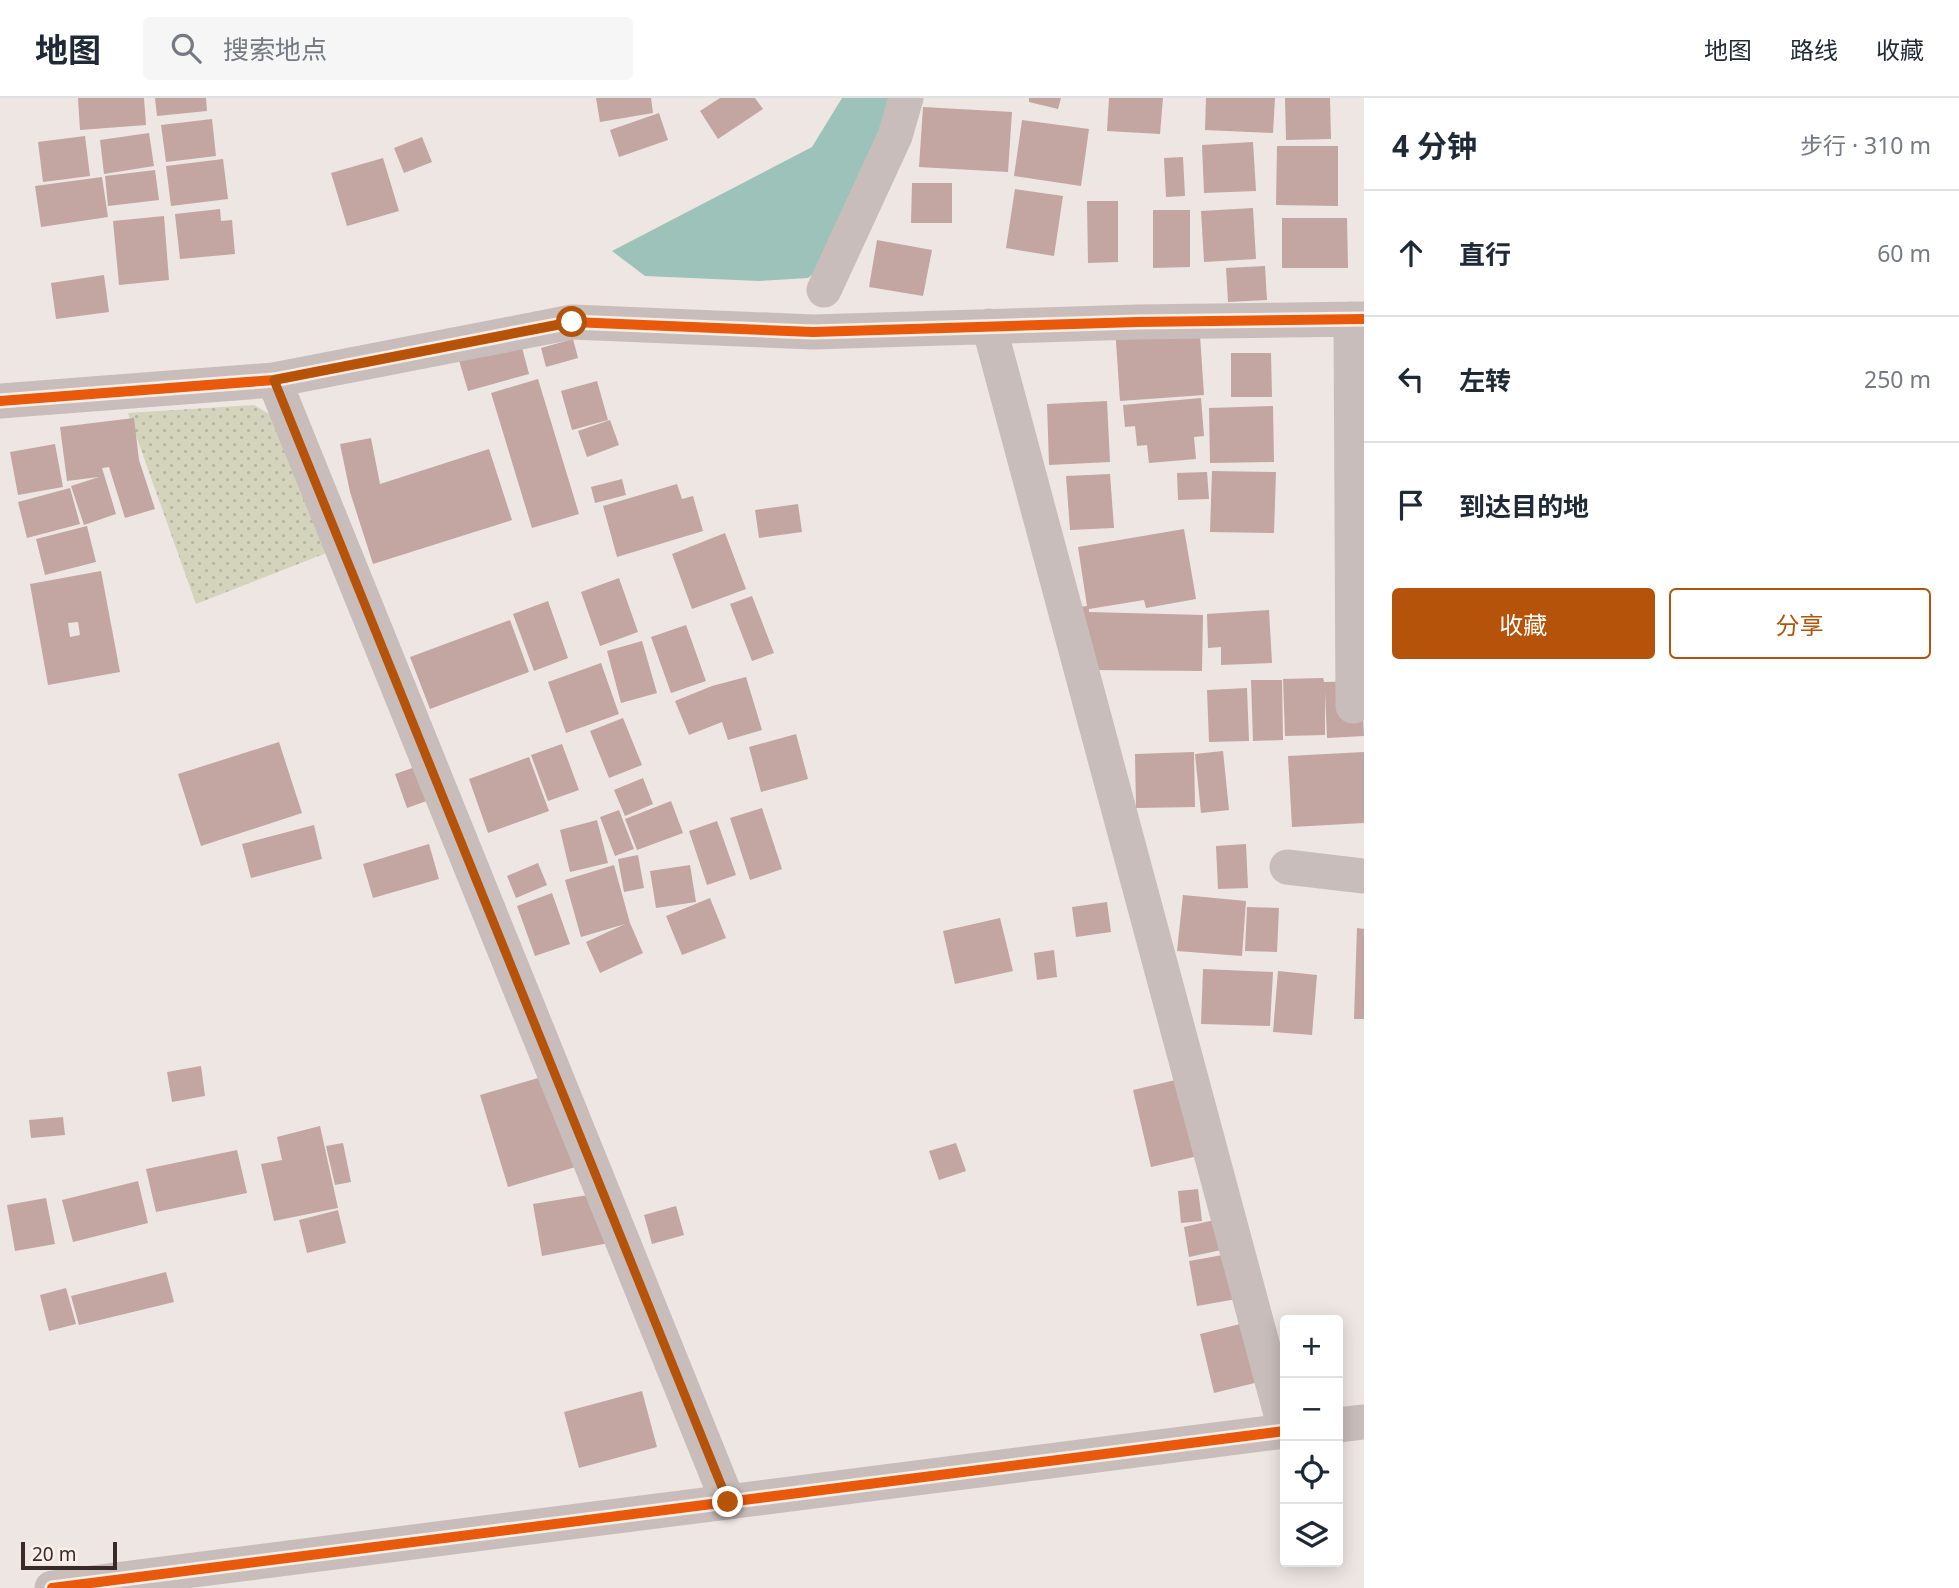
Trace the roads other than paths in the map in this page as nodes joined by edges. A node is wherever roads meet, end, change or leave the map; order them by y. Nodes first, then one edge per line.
1 (906, 98) edge
2 (824, 290) dead end
3 (1357, 319) edge
4 (989, 326) junction
5 (274, 380) junction
6 (0, 401) edge
7 (1353, 706) dead end
8 (1287, 867) dead end
9 (1364, 876) edge
10 (1280, 1411) edge
11 (1364, 1422) edge
12 (1343, 1424) edge
13 (1280, 1431) edge
14 (728, 1502) junction
15 (52, 1588) edge

1 - 2 street
3 - 4 street
3 - 7 street
4 - 5 street
4 - 10 street
5 - 6 street
5 - 14 street
8 - 9 street
11 - 12 street
13 - 14 street
14 - 15 street

